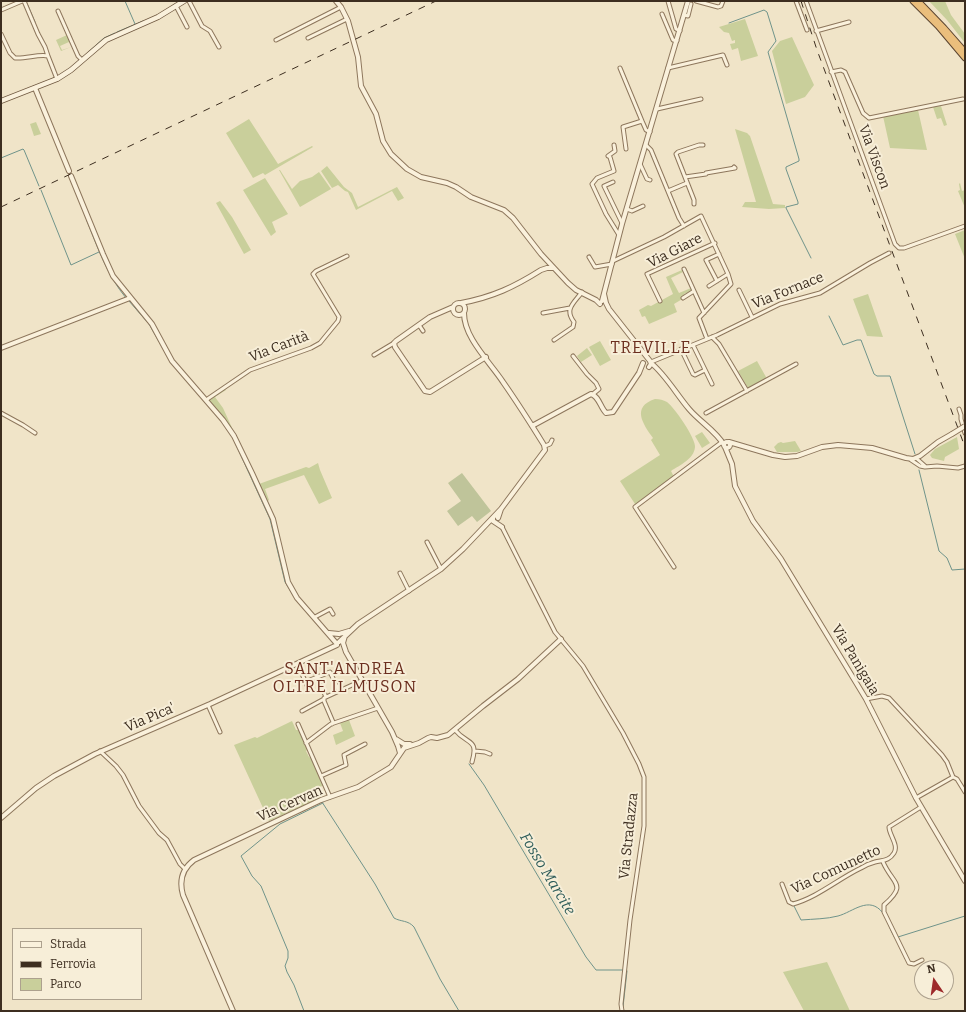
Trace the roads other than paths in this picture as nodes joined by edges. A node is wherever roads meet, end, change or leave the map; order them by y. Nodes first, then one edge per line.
1 (23, 1) edge
2 (184, 1) edge
3 (189, 1) edge
4 (336, 1) edge
5 (668, 1) edge
6 (696, 1) edge
7 (723, 1) edge
8 (796, 1) edge
9 (806, 1) edge
10 (913, 1) edge
11 (918, 1) edge
12 (690, 2) edge
13 (176, 6) junction
14 (341, 7) junction
15 (1, 10) edge
16 (58, 12) dead end
17 (662, 14) dead end
18 (347, 19) junction
19 (849, 22) dead end
20 (187, 27) dead end
21 (807, 30) dead end
22 (680, 31) junction
23 (816, 31) junction
24 (1, 34) edge
25 (308, 38) dead end
26 (276, 40) dead end
27 (677, 41) junction
28 (219, 47) dead end
29 (965, 52) edge
30 (48, 56) junction
31 (965, 58) edge
32 (82, 60) junction
33 (727, 65) dead end
34 (620, 68) dead end
35 (668, 68) junction
36 (831, 72) junction
37 (57, 79) junction
38 (35, 88) junction
39 (701, 99) dead end
40 (963, 99) dead end
41 (1, 101) edge
42 (657, 109) junction
43 (642, 121) junction
44 (650, 132) junction
45 (646, 144) junction
46 (614, 145) dead end
47 (703, 145) dead end
48 (626, 149) dead end
49 (644, 151) junction
50 (652, 153) junction
51 (640, 164) junction
52 (734, 167) dead end
53 (69, 171) dead end
54 (71, 176) dead end
55 (685, 177) junction
56 (650, 180) dead end
57 (613, 182) dead end
58 (687, 183) junction
59 (668, 191) junction
60 (694, 204) dead end
61 (643, 206) dead end
62 (627, 209) junction
63 (622, 224) junction
64 (684, 226) junction
65 (965, 226) edge
66 (619, 235) junction
67 (715, 243) junction
68 (889, 253) dead end
69 (719, 254) junction
70 (347, 256) dead end
71 (589, 257) dead end
72 (548, 263) junction
73 (612, 263) junction
74 (556, 269) junction
75 (684, 269) dead end
76 (728, 274) junction
77 (717, 281) junction
78 (709, 286) dead end
79 (739, 290) dead end
80 (694, 291) junction
81 (581, 292) junction
82 (130, 298) junction
83 (683, 298) dead end
84 (472, 301) junction
85 (660, 301) dead end
86 (602, 302) junction
87 (461, 303) junction
88 (453, 307) junction
89 (465, 308) junction
90 (570, 308) junction
91 (444, 312) junction
92 (704, 312) junction
93 (464, 313) junction
94 (543, 313) dead end
95 (455, 314) junction
96 (752, 317) junction
97 (464, 322) junction
98 (419, 325) junction
99 (423, 331) dead end
100 (716, 335) junction
101 (712, 337) junction
102 (706, 339) junction
103 (554, 340) dead end
104 (394, 343) junction
105 (719, 344) junction
106 (693, 345) junction
107 (1, 348) edge
108 (681, 349) junction
109 (374, 355) dead end
110 (573, 356) dead end
111 (486, 357) junction
112 (648, 364) junction
113 (796, 364) dead end
114 (703, 371) dead end
115 (712, 384) dead end
116 (747, 391) junction
117 (593, 394) junction
118 (206, 400) junction
119 (959, 409) dead end
120 (1, 413) edge
121 (706, 413) dead end
122 (532, 426) junction
123 (965, 426) edge
124 (35, 433) dead end
125 (965, 433) edge
126 (552, 440) dead end
127 (727, 444) junction
128 (545, 447) junction
129 (909, 459) junction
130 (918, 459) junction
131 (917, 463) junction
132 (965, 466) edge
133 (928, 467) junction
134 (496, 519) junction
135 (502, 526) joint
136 (427, 542) dead end
137 (674, 568) dead end
138 (441, 570) junction
139 (400, 573) dead end
140 (409, 591) junction
141 (333, 614) dead end
142 (314, 617) junction
143 (354, 628) junction
144 (327, 632) junction
145 (561, 640) junction
146 (340, 645) junction
147 (314, 670) dead end
148 (302, 674) dead end
149 (317, 677) junction
150 (362, 680) junction
151 (305, 682) junction
152 (309, 690) dead end
153 (339, 691) junction
154 (324, 699) junction
155 (866, 699) junction
156 (208, 705) junction
157 (378, 708) junction
158 (302, 711) dead end
159 (298, 724) dead end
160 (331, 724) junction
161 (455, 730) junction
162 (220, 732) dead end
163 (306, 743) junction
164 (365, 744) dead end
165 (402, 746) junction
166 (100, 751) junction
167 (475, 751) junction
168 (490, 754) dead end
169 (472, 762) dead end
170 (321, 776) junction
171 (953, 777) junction
172 (965, 792) edge
173 (330, 797) junction
174 (916, 798) junction
175 (921, 807) junction
176 (1, 818) edge
177 (883, 862) junction
178 (185, 869) junction
179 (965, 881) edge
180 (782, 884) dead end
181 (914, 964) edge
182 (233, 1011) edge
183 (622, 1011) edge

1 - 15 street
1 - 30 street
2 - 13 main road
3 - 28 street
4 - 14 street
5 - 22 street
6 - 7 street
8 - 21 street
9 - 23 street, Via Viscon
10 - 31 highway
11 - 29 highway
12 - 22 street
13 - 20 street
13 - 32 main road
14 - 18 street
14 - 26 street
16 - 32 street
17 - 27 street
18 - 25 street
18 - 72 street
19 - 23 street
22 - 27 street
23 - 36 street, Via Viscon
24 - 30 street
27 - 35 street
30 - 37 street
32 - 37 main road
33 - 35 street
34 - 43 street
35 - 42 street
36 - 40 street, Via Viscon
36 - 65 street, Via Viscon
37 - 38 main road
38 - 41 main road
38 - 53 street
39 - 42 street
42 - 44 street
43 - 44 street
43 - 48 street
44 - 45 street
45 - 49 street
45 - 50 street
46 - 66 street
47 - 55 street
49 - 50 street
49 - 51 street
50 - 59 street
51 - 56 street
51 - 62 street
52 - 55 street
54 - 82 street
55 - 58 street
57 - 63 street
58 - 59 street
58 - 60 street
59 - 64 street
61 - 62 street
62 - 63 street
63 - 66 street
64 - 67 street
64 - 73 street
66 - 73 street
67 - 69 street
67 - 85 street, Via Giare
68 - 96 street, Via Fornace
69 - 76 street
69 - 77 street
70 - 118 street, Via Carità
71 - 73 street
72 - 74 street
72 - 74 street
72 - 84 street
73 - 86 street
74 - 81 street
75 - 80 street
76 - 77 street
76 - 92 street
77 - 78 street
79 - 96 street
80 - 83 street
80 - 92 street
81 - 86 street
81 - 90 street
82 - 107 street
82 - 118 street
84 - 87 street
84 - 89 street
86 - 112 street
87 - 88 street
87 - 89 street
88 - 91 street
88 - 95 street
89 - 93 street
90 - 94 street
90 - 103 street
91 - 95 street
91 - 98 street
92 - 102 street
93 - 95 street
93 - 97 street
95 - 97 street
96 - 100 street, Via Fornace
97 - 111 street
98 - 99 street
98 - 104 street
100 - 101 street, Via Fornace
100 - 105 street
101 - 102 street, Via Fornace
101 - 105 street
102 - 106 street, Via Fornace
104 - 109 street
104 - 111 street
105 - 116 street
106 - 108 street, Via Fornace
106 - 115 street
108 - 112 street, Via Fornace
108 - 114 street
110 - 117 street
111 - 122 street
112 - 117 street
112 - 127 street
113 - 116 street
116 - 121 street
117 - 122 street
118 - 142 street
119 - 125 street
120 - 124 street
122 - 128 street
123 - 130 street, bridge
126 - 128 street
127 - 129 street
127 - 137 street
127 - 155 street, Via Panigaia
128 - 134 street
129 - 130 street
129 - 131 street
130 - 131 street
130 - 133 street
131 - 133 street
132 - 133 street
134 - 135 street
134 - 138 street
135 - 145 street, Via Stradazza
136 - 138 street
138 - 140 street
139 - 140 street
140 - 143 street
141 - 142 street
142 - 144 street
143 - 144 street
143 - 146 street
144 - 146 street
145 - 161 street
145 - 183 street, Via Stradazza
146 - 150 street
146 - 156 street, Via Pica'
147 - 149 street
148 - 151 street
149 - 151 street
149 - 153 street
149 - 154 street
150 - 153 street
150 - 157 street
151 - 152 street
153 - 154 street
154 - 158 street
154 - 160 street
155 - 171 street
155 - 174 street, Via Panigaia
156 - 162 street
156 - 166 street, Via Pica'
157 - 160 street
157 - 165 street
159 - 163 street
160 - 163 street
161 - 165 street
161 - 167 street
163 - 170 street
164 - 170 street
165 - 173 street, Via Cervan
166 - 176 street, Via Pica'
166 - 178 street
167 - 168 street
167 - 169 street
170 - 173 street
171 - 172 street
171 - 174 street
173 - 178 street, Via Cervan
174 - 175 street, Via Panigaia
175 - 177 street, Via Comunetto
175 - 179 street, Via Panigaia
177 - 180 street, Via Comunetto
177 - 181 street
178 - 182 street

